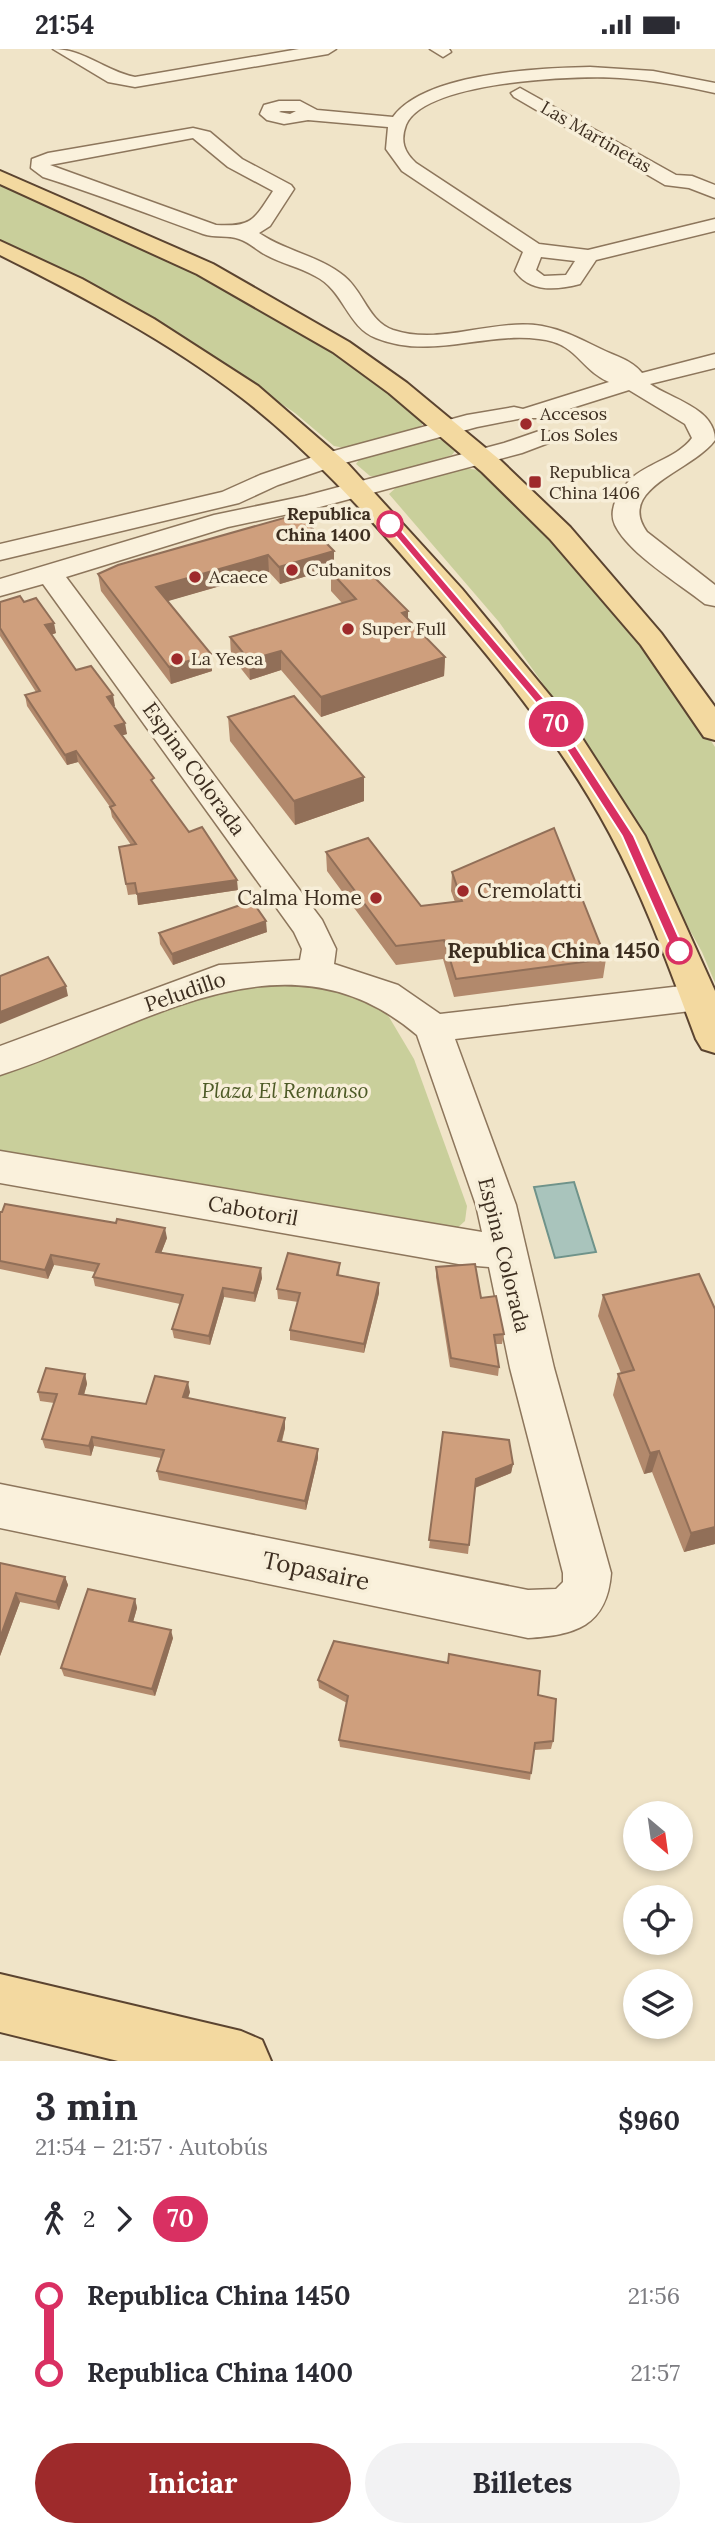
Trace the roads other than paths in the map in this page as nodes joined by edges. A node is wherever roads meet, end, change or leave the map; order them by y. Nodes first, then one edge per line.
1 (89, 49) edge
2 (328, 49) edge
3 (64, 51) edge
4 (521, 84) junction
5 (715, 88) edge
6 (308, 114) dead end
7 (398, 123) junction
8 (0, 177) edge
9 (715, 192) edge
10 (694, 212) dead end
11 (715, 224) edge
12 (245, 233) junction
13 (0, 247) edge
14 (534, 250) junction
15 (588, 256) junction
16 (715, 361) edge
17 (632, 382) junction
18 (692, 393) dead end
19 (661, 401) junction
20 (444, 428) junction
21 (479, 457) junction
22 (328, 460) junction
23 (360, 489) junction
24 (238, 506) junction
25 (0, 552) edge
26 (50, 574) junction
27 (0, 588) edge
28 (715, 598) edge
29 (715, 730) edge
30 (316, 972) junction
31 (699, 997) junction
32 (433, 1028) junction
33 (715, 1039) edge
34 (0, 1061) edge
35 (0, 1167) edge
36 (507, 1251) junction
37 (0, 1506) edge
38 (583, 1551) joint
39 (0, 2003) edge
40 (241, 2061) edge

1 - 3 street
2 - 3 street
4 - 5 street
4 - 7 street
4 - 9 street, Las Martinetas
6 - 7 street
7 - 14 street
8 - 20 main road
10 - 11 street
11 - 15 street
12 - 12 street
12 - 17 street
13 - 22 main road
14 - 15 street
14 - 15 street
16 - 17 street
17 - 19 street
17 - 20 street
18 - 19 street
19 - 21 street
19 - 28 street
20 - 21 main road
20 - 22 street
21 - 23 street
21 - 29 main road
22 - 23 main road
22 - 24 street
23 - 24 street
23 - 31 main road
24 - 25 street
24 - 26 street
26 - 27 street
26 - 30 street, Espina Colorada
30 - 32 street, Peludillo
30 - 34 street, Peludillo
31 - 32 street
31 - 33 main road
32 - 36 street, Espina Colorada
35 - 36 street, Cabotoril
36 - 38 street, Espina Colorada
37 - 38 street, Topasaire
39 - 40 main road

